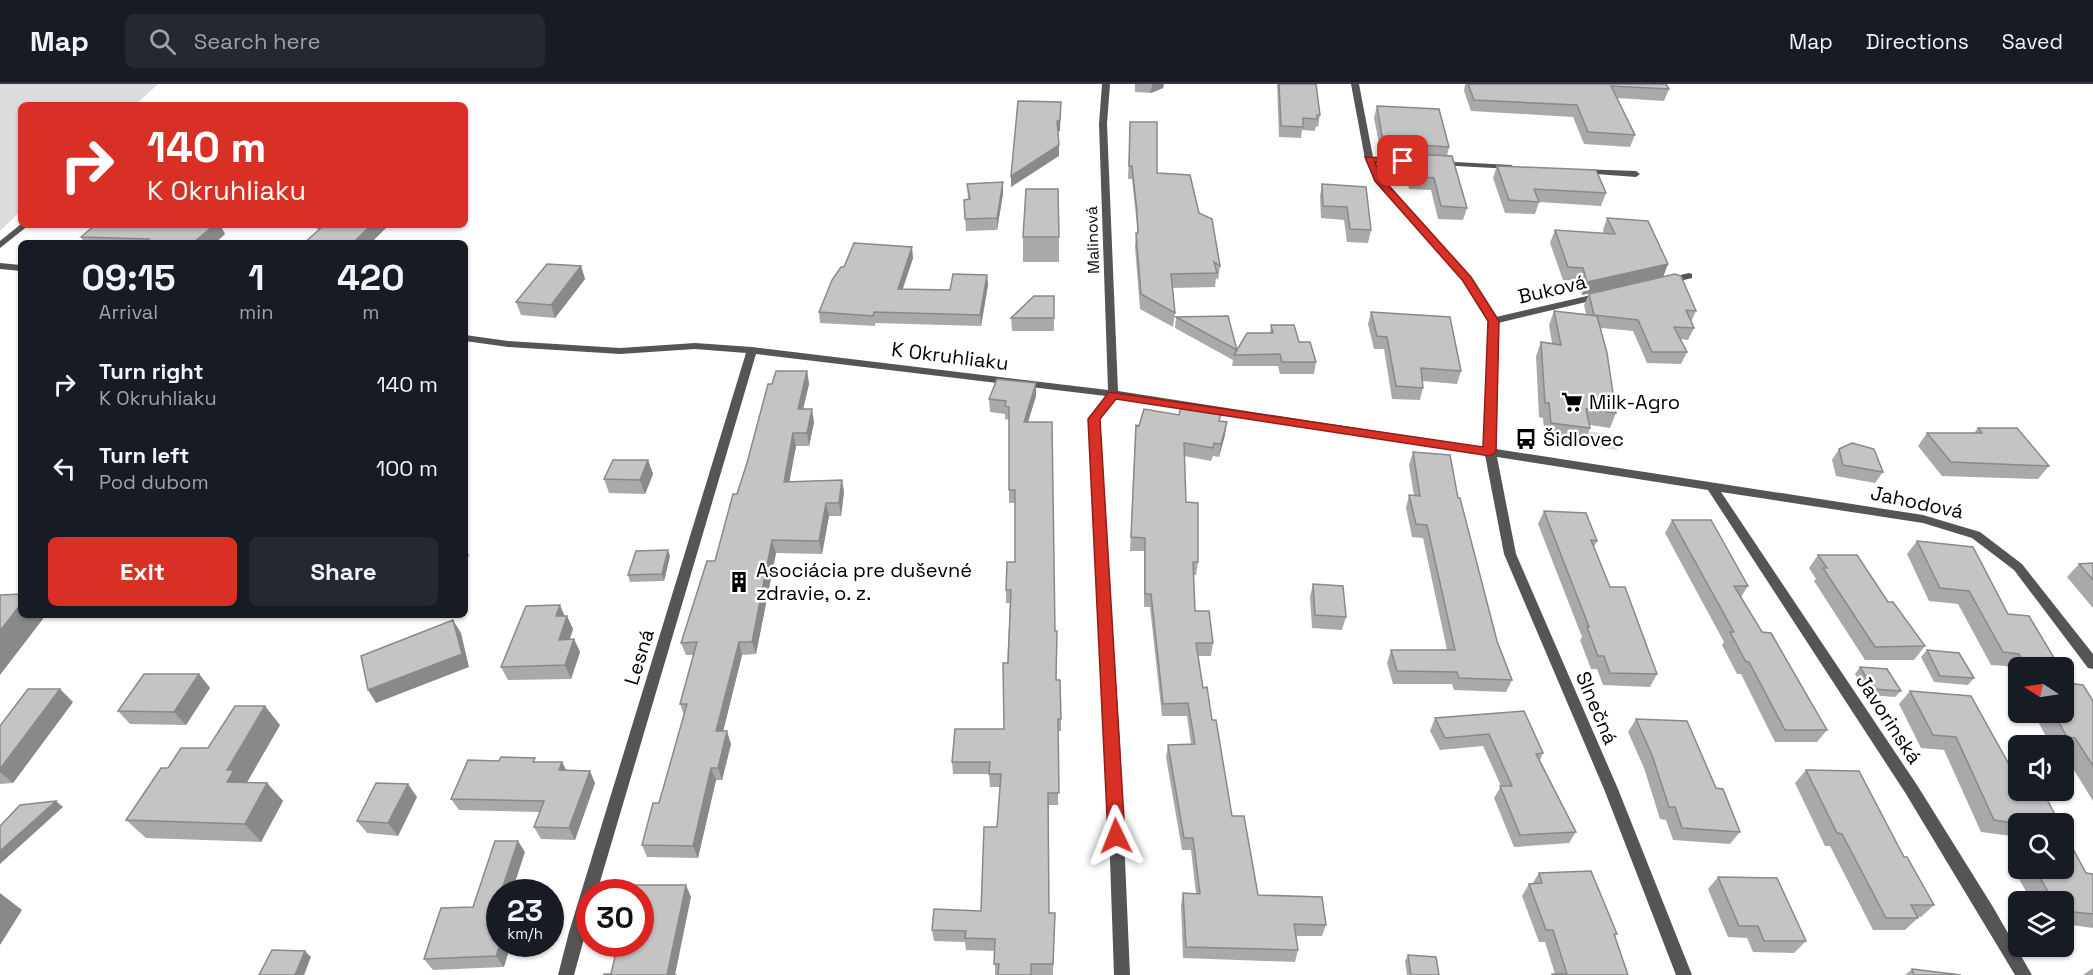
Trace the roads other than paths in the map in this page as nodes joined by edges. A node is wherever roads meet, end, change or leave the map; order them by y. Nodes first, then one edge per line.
1 (1106, 84) edge
2 (1355, 84) edge
3 (1369, 159) junction
4 (1520, 168) edge
5 (1566, 170) edge
6 (1636, 174) dead end
7 (21, 228) edge
8 (0, 245) edge
9 (0, 266) edge
10 (18, 268) edge
11 (1689, 276) dead end
12 (1654, 284) edge
13 (1608, 294) edge
14 (1493, 321) junction
15 (468, 338) edge
16 (752, 350) junction
17 (1113, 394) junction
18 (1490, 452) junction
19 (1713, 489) junction
20 (2093, 664) edge
21 (566, 975) edge
22 (1122, 975) edge
23 (1684, 975) edge
24 (2024, 975) edge

1 - 17 street, Malinová
2 - 3 street
3 - 4 street
3 - 14 street
5 - 6 street
7 - 8 street
9 - 10 street
11 - 12 street
13 - 14 street, Buková
14 - 18 street, Slnečná
15 - 16 street, K Okruhliaku
16 - 17 street, K Okruhliaku
16 - 21 street, Lesná
17 - 18 street, K Okruhliaku
17 - 22 street
18 - 19 street, K Okruhliaku
18 - 23 street, Slnečná
19 - 20 street, Jahodová
19 - 24 street, Javorinská

